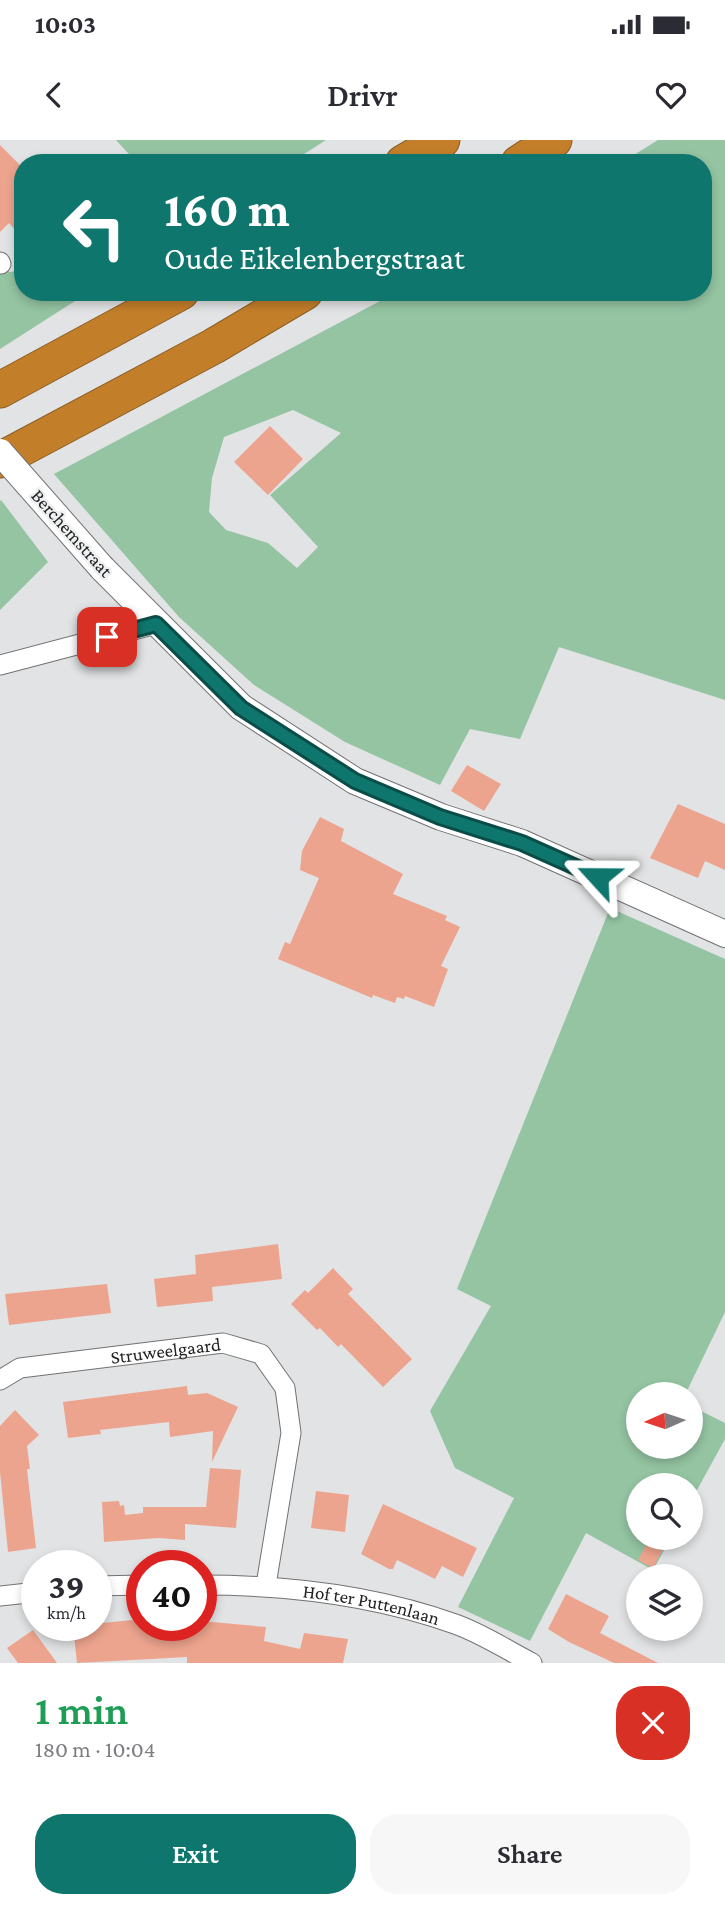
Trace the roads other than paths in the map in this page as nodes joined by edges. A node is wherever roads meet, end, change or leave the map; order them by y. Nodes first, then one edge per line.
1 (442, 140) edge
2 (554, 140) edge
3 (418, 154) edge
4 (533, 154) edge
5 (164, 301) edge
6 (290, 301) edge
7 (0, 390) edge
8 (0, 452) edge
9 (0, 460) edge
10 (156, 624) junction
11 (0, 665) edge
12 (725, 934) edge
13 (0, 1380) edge
14 (217, 1585) edge
15 (266, 1585) junction
16 (21, 1594) edge
17 (0, 1596) edge
18 (532, 1663) edge

1 - 3 highway
2 - 4 highway
5 - 7 highway
6 - 9 highway
8 - 10 street, Berchemstraat, bridge
10 - 11 street
10 - 12 street, Berchemstraat
13 - 15 street, Struweelgaard
14 - 15 street, Hof ter Puttenlaan
15 - 18 street, Hof ter Puttenlaan
16 - 17 street

